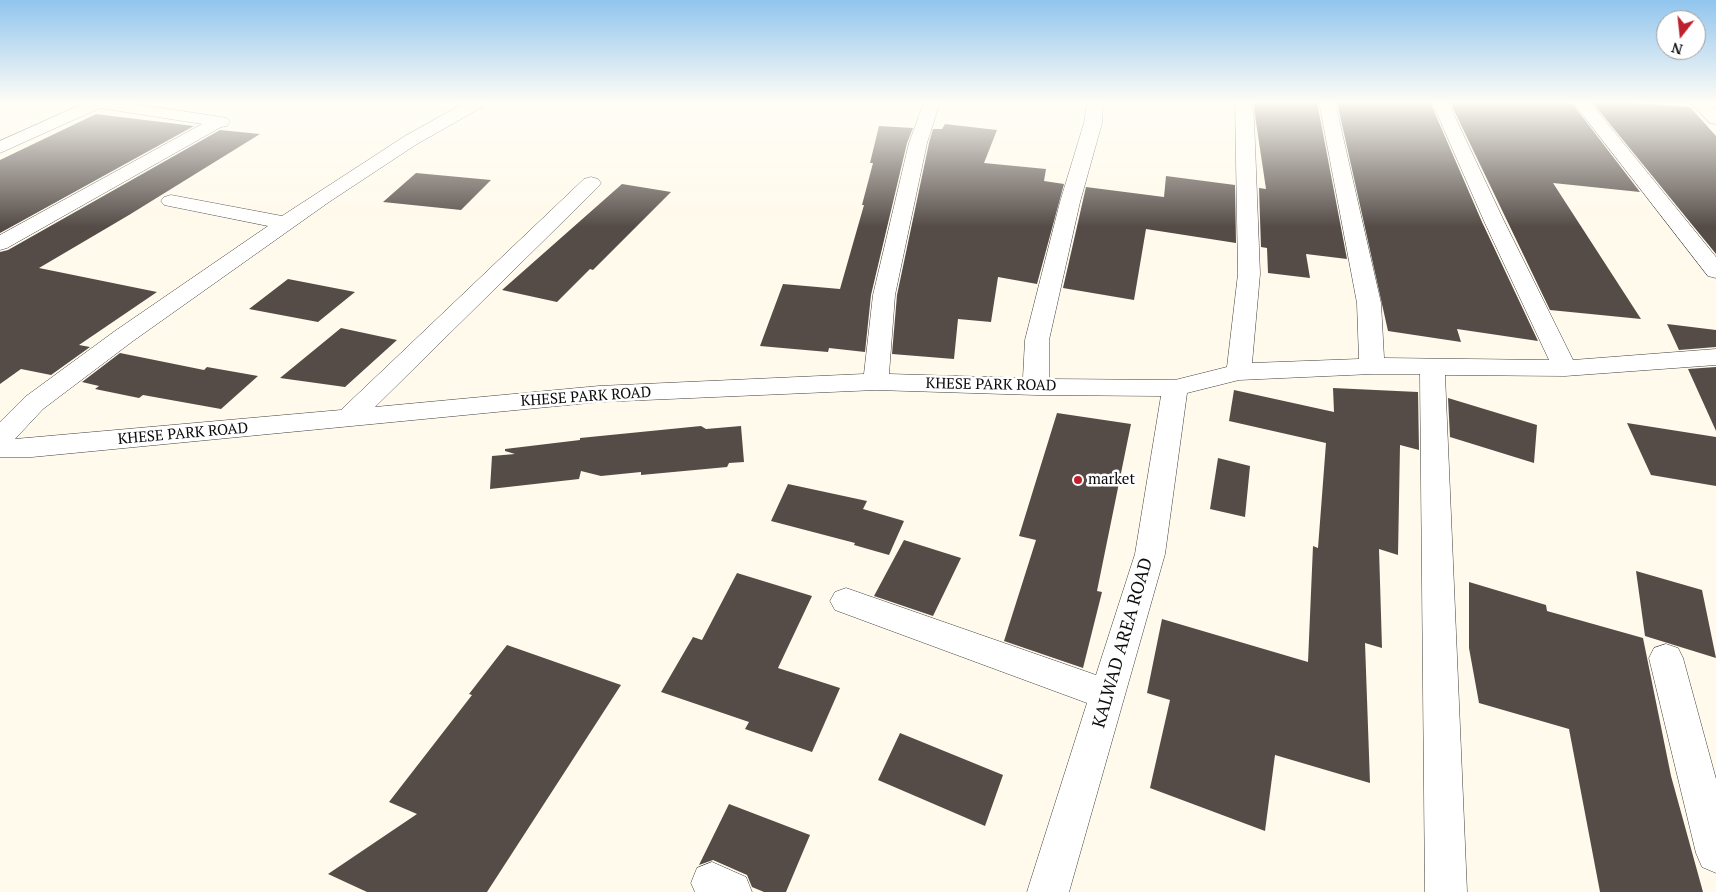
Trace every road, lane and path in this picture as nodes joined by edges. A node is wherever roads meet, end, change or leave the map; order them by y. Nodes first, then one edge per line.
1 (182, 144) edge
2 (406, 144) edge
3 (918, 144) edge
4 (1087, 144) edge
5 (1246, 144) edge
6 (1336, 144) edge
7 (1459, 144) edge
8 (1614, 144) edge
9 (590, 183) dead end
10 (171, 201) dead end
11 (286, 223) junction
12 (0, 244) edge
13 (1716, 271) edge
14 (1716, 358) edge
15 (1372, 366) junction
16 (1432, 366) junction
17 (1565, 368) junction
18 (1240, 372) junction
19 (876, 382) junction
20 (1036, 387) junction
21 (1175, 388) junction
22 (348, 418) junction
23 (0, 438) edge
24 (0, 448) edge
25 (846, 601) dead end
26 (1666, 658) dead end
27 (1108, 695) junction
28 (1716, 853) edge
29 (1048, 892) edge
30 (1446, 892) edge

1 - 12 street
2 - 11 street
3 - 19 street
4 - 20 street
5 - 18 street
6 - 15 street
7 - 17 street
8 - 13 street
9 - 22 street
10 - 11 street
11 - 23 street
14 - 17 street, KHESE PARK ROAD
15 - 16 street, KHESE PARK ROAD
15 - 18 street, KHESE PARK ROAD
16 - 17 street, KHESE PARK ROAD
16 - 30 street
18 - 21 street, KHESE PARK ROAD
19 - 20 street, KHESE PARK ROAD
19 - 22 street, KHESE PARK ROAD
20 - 21 street, KHESE PARK ROAD
21 - 27 street, KALWAD AREA ROAD
22 - 24 street, KHESE PARK ROAD
25 - 27 street
26 - 28 street
27 - 29 street, KALWAD AREA ROAD

